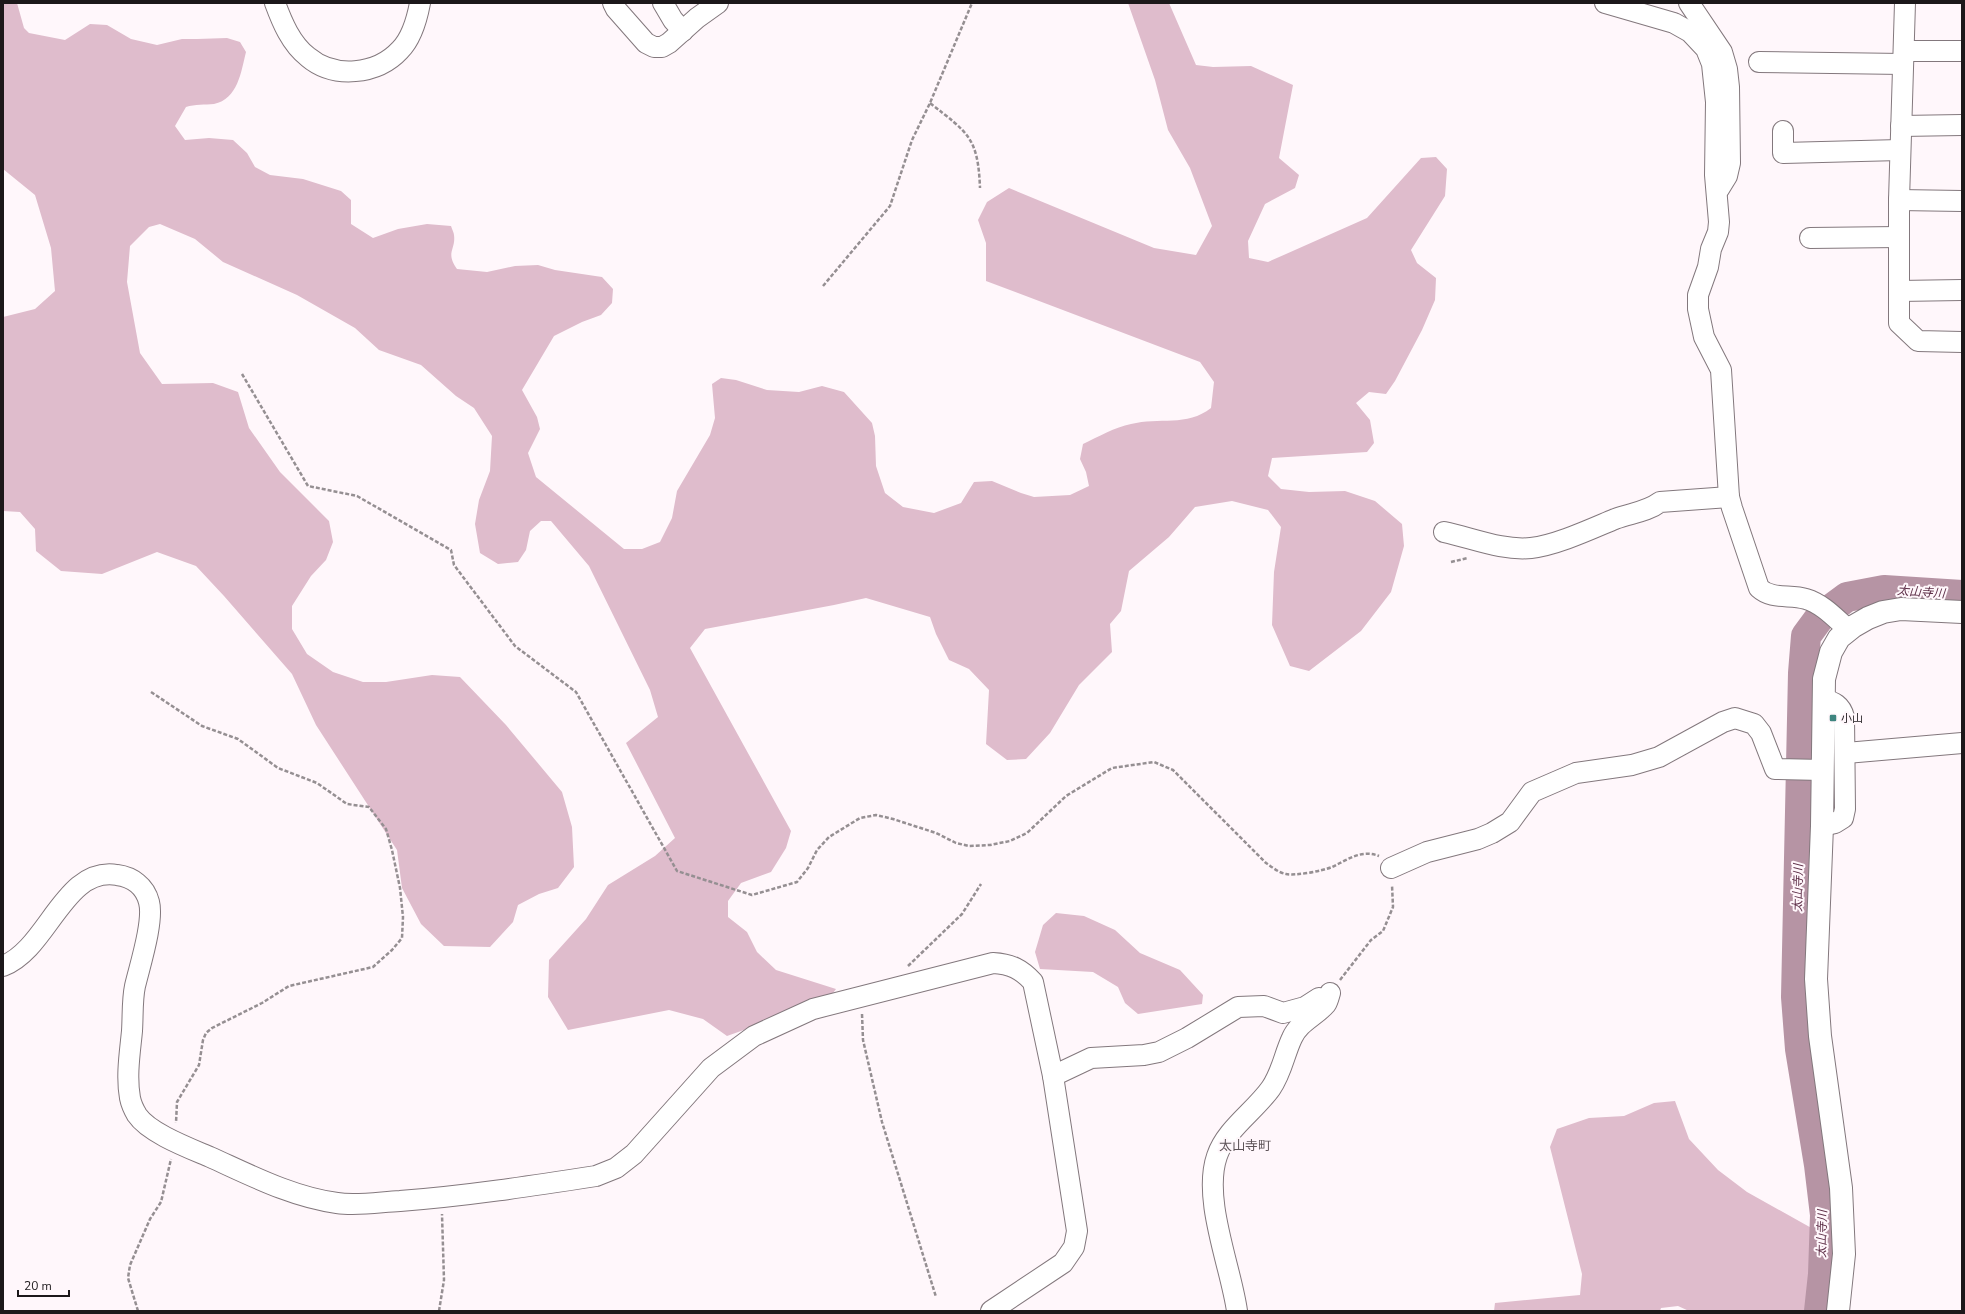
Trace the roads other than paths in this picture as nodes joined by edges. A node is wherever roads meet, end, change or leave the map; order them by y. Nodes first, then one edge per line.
1 (275, 3) edge
2 (420, 3) edge
3 (613, 3) edge
4 (663, 3) edge
5 (718, 3) edge
6 (1604, 3) edge
7 (1689, 3) edge
8 (1905, 3) edge
9 (683, 30) junction
10 (1962, 51) edge
11 (1903, 58) junction
12 (1759, 62) dead end
13 (1962, 125) edge
14 (1901, 126) junction
15 (1783, 131) dead end
16 (1900, 150) junction
17 (1717, 193) junction
18 (1899, 200) junction
19 (1962, 201) edge
20 (1899, 237) junction
21 (1810, 238) dead end
22 (1962, 290) edge
23 (1899, 291) junction
24 (1962, 342) edge
25 (1729, 497) junction
26 (1444, 532) dead end
27 (1962, 612) edge
28 (1849, 630) junction
29 (1823, 699) junction
30 (1962, 743) edge
31 (1846, 753) junction
32 (1810, 770) junction
33 (1822, 826) junction
34 (1391, 868) road end
35 (3, 966) edge
36 (1053, 1076) junction
37 (991, 1311) edge
38 (1237, 1311) edge
39 (1838, 1311) edge

1 - 2 street
3 - 9 street
4 - 9 street
5 - 9 street
6 - 17 street
7 - 17 street
8 - 11 street
10 - 11 street
11 - 12 street
11 - 14 street
13 - 14 street
14 - 16 street
15 - 16 street
16 - 18 street
17 - 25 street
18 - 19 street
18 - 20 street
20 - 21 street
20 - 23 street
22 - 23 street
23 - 24 street
25 - 26 street
25 - 28 street
27 - 28 street
28 - 29 street
29 - 31 street
29 - 32 street
30 - 31 street
31 - 33 street
32 - 33 street
32 - 34 street
33 - 39 street
35 - 36 street
36 - 37 street
36 - 38 street

